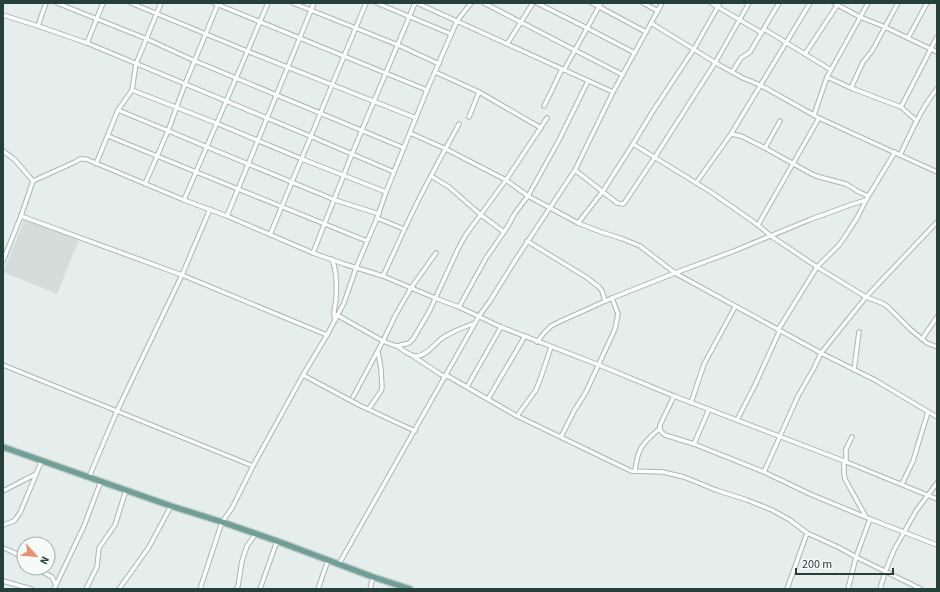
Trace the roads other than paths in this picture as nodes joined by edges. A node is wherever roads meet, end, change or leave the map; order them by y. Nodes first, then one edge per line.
1 (46, 3) edge
2 (57, 3) edge
3 (103, 3) edge
4 (131, 3) edge
5 (161, 3) edge
6 (268, 3) edge
7 (293, 3) edge
8 (314, 3) edge
9 (366, 3) edge
10 (377, 3) edge
11 (416, 3) edge
12 (471, 3) edge
13 (484, 3) edge
14 (533, 3) edge
15 (537, 3) edge
16 (592, 3) edge
17 (643, 3) edge
18 (662, 3) edge
19 (711, 3) edge
20 (749, 3) edge
21 (779, 3) edge
22 (810, 3) edge
23 (868, 3) edge
24 (898, 3) edge
25 (927, 3) edge
26 (217, 4) edge
27 (837, 4) edge
28 (600, 5) edge
29 (719, 5) edge
30 (311, 11) junction
31 (658, 11) junction
32 (157, 14) junction
33 (3, 15) edge
34 (410, 16) junction
35 (860, 17) junction
36 (97, 19) junction
37 (739, 20) junction
38 (457, 21) junction
39 (260, 22) junction
40 (520, 22) junction
41 (651, 23) junction
42 (38, 26) junction
43 (355, 28) junction
44 (587, 28) junction
45 (885, 28) junction
46 (764, 29) junction
47 (646, 32) junction
48 (762, 33) junction
49 (206, 34) junction
50 (451, 34) junction
51 (937, 37) edge
52 (908, 38) junction
53 (147, 39) junction
54 (299, 39) junction
55 (786, 42) junction
56 (87, 43) junction
57 (507, 44) junction
58 (398, 45) junction
59 (694, 49) junction
60 (931, 49) junction
61 (575, 50) junction
62 (247, 51) junction
63 (937, 52) edge
64 (635, 53) junction
65 (805, 54) junction
66 (344, 56) junction
67 (195, 61) junction
68 (715, 63) junction
69 (136, 64) junction
70 (439, 64) junction
71 (288, 67) junction
72 (563, 69) junction
73 (831, 70) junction
74 (435, 72) junction
75 (732, 72) junction
76 (386, 73) junction
77 (623, 75) junction
78 (827, 77) junction
79 (235, 78) junction
80 (588, 81) junction
81 (185, 84) junction
82 (332, 85) junction
83 (760, 85) junction
84 (851, 88) junction
85 (937, 89) edge
86 (132, 90) junction
87 (427, 90) junction
88 (479, 92) junction
89 (613, 92) junction
90 (277, 95) junction
91 (225, 101) junction
92 (374, 102) junction
93 (544, 106) dead end
94 (176, 107) junction
95 (901, 107) junction
96 (118, 110) junction
97 (321, 113) junction
98 (814, 116) junction
99 (469, 117) dead end
100 (268, 118) junction
101 (416, 118) junction
102 (547, 118) dead end
103 (819, 118) junction
104 (780, 121) dead end
105 (917, 121) junction
106 (216, 123) junction
107 (459, 124) dead end
108 (541, 128) junction
109 (168, 131) junction
110 (362, 131) junction
111 (410, 133) junction
112 (732, 134) junction
113 (108, 136) junction
114 (310, 136) junction
115 (258, 140) junction
116 (633, 144) junction
117 (206, 147) junction
118 (404, 148) junction
119 (765, 148) junction
120 (446, 149) junction
121 (3, 151) edge
122 (895, 152) junction
123 (352, 154) junction
124 (900, 155) junction
125 (158, 156) junction
126 (655, 157) junction
127 (302, 159) junction
128 (96, 164) junction
129 (248, 164) junction
130 (793, 164) junction
131 (575, 170) junction
132 (196, 172) junction
133 (394, 172) junction
134 (937, 172) edge
135 (345, 175) junction
136 (431, 176) junction
137 (506, 180) junction
138 (33, 181) junction
139 (292, 182) junction
140 (145, 184) junction
141 (696, 184) junction
142 (238, 189) junction
143 (603, 191) junction
144 (386, 192) junction
145 (528, 196) junction
146 (868, 196) junction
147 (184, 200) junction
148 (335, 200) junction
149 (866, 200) junction
150 (282, 206) junction
151 (550, 208) junction
152 (210, 209) junction
153 (481, 215) junction
154 (21, 216) junction
155 (227, 216) junction
156 (378, 216) junction
157 (937, 222) edge
158 (578, 223) junction
159 (325, 224) junction
160 (758, 225) junction
161 (404, 229) junction
162 (504, 232) junction
163 (270, 235) junction
164 (771, 236) junction
165 (367, 241) junction
166 (528, 241) junction
167 (436, 252) dead end
168 (313, 253) junction
169 (332, 259) junction
170 (3, 261) edge
171 (344, 264) junction
172 (817, 267) junction
173 (356, 268) junction
174 (336, 272) junction
175 (675, 273) junction
176 (182, 275) junction
177 (383, 276) junction
178 (411, 288) junction
179 (866, 297) junction
180 (435, 298) junction
181 (612, 298) junction
182 (605, 301) junction
183 (459, 307) junction
184 (736, 307) junction
185 (337, 315) junction
186 (479, 316) junction
187 (937, 317) edge
188 (335, 320) junction
189 (476, 322) junction
190 (501, 327) junction
191 (779, 330) junction
192 (859, 332) dead end
193 (327, 335) junction
194 (525, 336) junction
195 (922, 339) junction
196 (383, 341) junction
197 (537, 342) junction
198 (396, 346) junction
199 (551, 347) junction
200 (937, 347) edge
201 (378, 351) junction
202 (821, 353) junction
203 (412, 356) junction
204 (3, 365) edge
205 (599, 365) junction
206 (854, 370) junction
207 (304, 375) junction
208 (446, 376) junction
209 (467, 387) junction
210 (674, 396) junction
211 (353, 397) dead end
212 (488, 399) junction
213 (690, 402) junction
214 (370, 407) dead end
215 (709, 410) junction
216 (118, 411) junction
217 (928, 412) junction
218 (517, 416) junction
219 (937, 417) edge
220 (737, 420) junction
221 (660, 428) junction
222 (415, 431) junction
223 (561, 437) junction
224 (780, 437) junction
225 (852, 437) dead end
226 (694, 444) junction
227 (3, 447) edge
228 (42, 460) junction
229 (845, 462) junction
230 (253, 466) junction
231 (635, 471) junction
232 (764, 472) junction
233 (36, 474) junction
234 (89, 477) junction
235 (101, 481) junction
236 (937, 483) edge
237 (902, 484) junction
238 (126, 490) junction
239 (3, 491) edge
240 (927, 495) junction
241 (937, 499) edge
242 (171, 506) junction
243 (868, 518) junction
244 (222, 522) junction
245 (3, 525) edge
246 (256, 533) junction
247 (807, 533) junction
248 (904, 533) junction
249 (278, 541) junction
250 (937, 545) edge
251 (3, 548) edge
252 (16, 554) edge
253 (856, 557) junction
254 (328, 560) junction
255 (339, 564) junction
256 (885, 572) junction
257 (50, 576) edge
258 (373, 577) junction
259 (3, 581) edge
260 (56, 585) junction
261 (22, 588) edge
262 (31, 589) edge
263 (54, 589) edge
264 (86, 589) edge
265 (119, 589) edge
266 (200, 589) edge
267 (236, 589) edge
268 (260, 589) edge
269 (318, 589) edge
270 (370, 589) edge
271 (410, 589) edge
272 (787, 589) edge
273 (848, 589) edge
274 (880, 589) edge
275 (921, 589) edge

1 - 42 street
2 - 36 street
3 - 36 street
4 - 32 street
5 - 32 street
6 - 39 street
7 - 30 street
8 - 30 street
9 - 43 street
10 - 34 street
11 - 34 street
11 - 38 street
12 - 38 street
13 - 40 street
14 - 40 street
15 - 44 street
16 - 28 street
17 - 31 street
18 - 31 street
19 - 29 street
20 - 37 street
21 - 46 street
22 - 55 street
23 - 35 street
24 - 45 street
25 - 52 street
26 - 39 street
26 - 49 street
27 - 35 street
27 - 65 street
28 - 44 street
28 - 47 street
29 - 37 street
29 - 59 street
30 - 43 street
30 - 54 street
31 - 41 street
32 - 49 street
32 - 53 street
33 - 42 street
34 - 50 street
34 - 58 street
35 - 45 street
35 - 73 street
36 - 53 street
36 - 56 street
37 - 48 street
37 - 68 street
38 - 50 street
38 - 57 street
39 - 54 street
39 - 62 street
40 - 57 street
40 - 61 street
41 - 47 street
41 - 59 street
42 - 56 street
43 - 58 street
43 - 66 street
44 - 61 street
44 - 64 street
45 - 52 street
45 - 84 street
46 - 48 street
46 - 55 street
47 - 64 street
48 - 75 street
49 - 62 street
49 - 67 street
50 - 70 street
51 - 60 street
52 - 60 street
53 - 67 street
53 - 69 street
54 - 66 street
54 - 71 street
55 - 65 street
55 - 83 street
56 - 69 street
57 - 72 street
58 - 70 street
58 - 76 street
59 - 68 street
59 - 116 street
60 - 63 street
60 - 95 street
61 - 72 street
61 - 77 street
62 - 71 street
62 - 79 street
64 - 77 street
65 - 73 street
66 - 76 street
66 - 82 street
67 - 79 street
67 - 81 street
68 - 75 street
68 - 126 street
69 - 81 street
69 - 86 street
70 - 74 street
71 - 82 street
71 - 90 street
72 - 80 street
72 - 93 street
73 - 78 street
74 - 87 street
74 - 88 street
75 - 83 street
76 - 87 street
76 - 92 street
77 - 89 street
78 - 84 street
78 - 98 street
79 - 90 street
79 - 91 street
80 - 89 street
80 - 145 street
81 - 91 street
81 - 94 street
82 - 92 street
82 - 97 street
83 - 98 street
83 - 112 street
84 - 95 street
85 - 105 street
86 - 94 street
86 - 96 street
87 - 101 street
88 - 99 street
88 - 108 street
89 - 131 street
90 - 97 street
90 - 100 street
91 - 100 street
91 - 106 street
92 - 101 street
92 - 110 street
94 - 106 street
94 - 109 street
95 - 105 street
96 - 109 street
96 - 113 street
97 - 110 street
97 - 114 street
98 - 103 street
100 - 114 street
100 - 115 street
101 - 111 street
102 - 108 street
103 - 122 street
103 - 130 street
104 - 119 street
105 - 124 street
106 - 115 street
106 - 117 street
107 - 120 street
108 - 137 street
109 - 117 street
109 - 125 street
110 - 118 street
110 - 123 street
111 - 118 street
111 - 120 street
112 - 119 street
112 - 141 street
113 - 125 street
113 - 128 street
114 - 123 street
114 - 127 street
115 - 127 street
115 - 129 street
116 - 126 street
116 - 143 street
117 - 129 street
117 - 132 street
118 - 133 street
119 - 130 street
120 - 136 street
120 - 137 street
121 - 138 street
122 - 124 street
122 - 146 street
123 - 133 street
123 - 135 street
124 - 134 street
125 - 132 street
125 - 140 street
126 - 141 street
126 - 143 street
127 - 135 street
127 - 139 street
128 - 138 street
128 - 140 street
129 - 139 street
129 - 142 street
130 - 146 street
130 - 160 street
131 - 143 street
131 - 151 street
132 - 142 street
132 - 147 street
133 - 144 street
135 - 144 street
135 - 148 street
136 - 153 street
136 - 161 street
137 - 145 street
137 - 153 street
138 - 154 street
139 - 148 street
139 - 150 street
140 - 147 street
141 - 160 street
142 - 150 street
142 - 155 street
143 - 158 street
144 - 156 street
145 - 151 street
145 - 162 street
146 - 149 street
147 - 152 street
148 - 156 street
148 - 159 street
149 - 164 street
149 - 172 street
150 - 159 street
150 - 163 street
151 - 158 street
151 - 166 street
152 - 155 street
152 - 176 street
153 - 162 street
153 - 180 street
154 - 170 street
154 - 176 street
155 - 163 street
156 - 161 street
156 - 165 street
157 - 179 street
158 - 175 street
159 - 165 street
159 - 168 street
160 - 164 street
161 - 177 street
162 - 183 street
163 - 168 street
164 - 172 street
164 - 175 street
165 - 173 street
166 - 182 street
166 - 186 street
167 - 178 street
168 - 169 street
169 - 171 street
169 - 174 street
171 - 173 street
171 - 174 street
172 - 179 street
172 - 191 street
173 - 177 street
173 - 185 street
174 - 188 street
175 - 181 street
175 - 184 street
176 - 193 street
176 - 216 street
177 - 178 street
178 - 180 street
178 - 196 street
179 - 195 street
179 - 202 street
180 - 183 street
180 - 198 street
181 - 182 street
181 - 205 street
182 - 197 street
183 - 186 street
184 - 191 street
184 - 213 street
185 - 188 street
185 - 196 street
186 - 189 street
186 - 190 street
187 - 195 street
188 - 193 street
189 - 203 street
189 - 208 street
190 - 194 street
190 - 209 street
191 - 202 street
191 - 220 street
192 - 206 street
193 - 207 street
194 - 197 street
194 - 212 street
195 - 200 street
196 - 198 street
196 - 201 street
197 - 199 street
198 - 203 street
199 - 205 street
199 - 218 street
201 - 211 street
201 - 214 street
202 - 206 street
202 - 224 street
203 - 208 street
204 - 216 street
205 - 210 street
205 - 223 street
206 - 217 street
207 - 222 street
207 - 230 street
208 - 209 street
208 - 222 street
209 - 212 street
210 - 213 street
210 - 221 street
212 - 218 street
213 - 215 street
215 - 220 street
215 - 226 street
216 - 230 street
216 - 234 street
217 - 219 street
217 - 237 street
218 - 223 street
220 - 224 street
221 - 226 street
221 - 231 street
222 - 255 street
223 - 231 street
224 - 229 street
224 - 232 street
225 - 229 street
226 - 232 street
227 - 228 main road
228 - 233 street
228 - 234 main road
229 - 237 street
229 - 243 street
230 - 244 street
231 - 247 street
232 - 243 street
233 - 239 street
233 - 245 street
234 - 235 main road
235 - 238 main road
235 - 260 street
236 - 240 street
237 - 240 street
238 - 242 main road
238 - 264 street
240 - 241 street
240 - 248 street
242 - 244 main road
242 - 265 street
243 - 248 street
243 - 253 street
244 - 246 main road
244 - 266 street
246 - 249 main road
246 - 267 street
247 - 253 street
247 - 272 street
248 - 250 street
248 - 256 street
249 - 254 main road
249 - 268 street
251 - 252 street
253 - 256 street
253 - 273 street
254 - 255 main road
254 - 269 street
255 - 258 main road
256 - 274 street
256 - 275 street
257 - 260 street
258 - 270 street
258 - 271 main road
259 - 261 street
260 - 263 street
261 - 262 street

